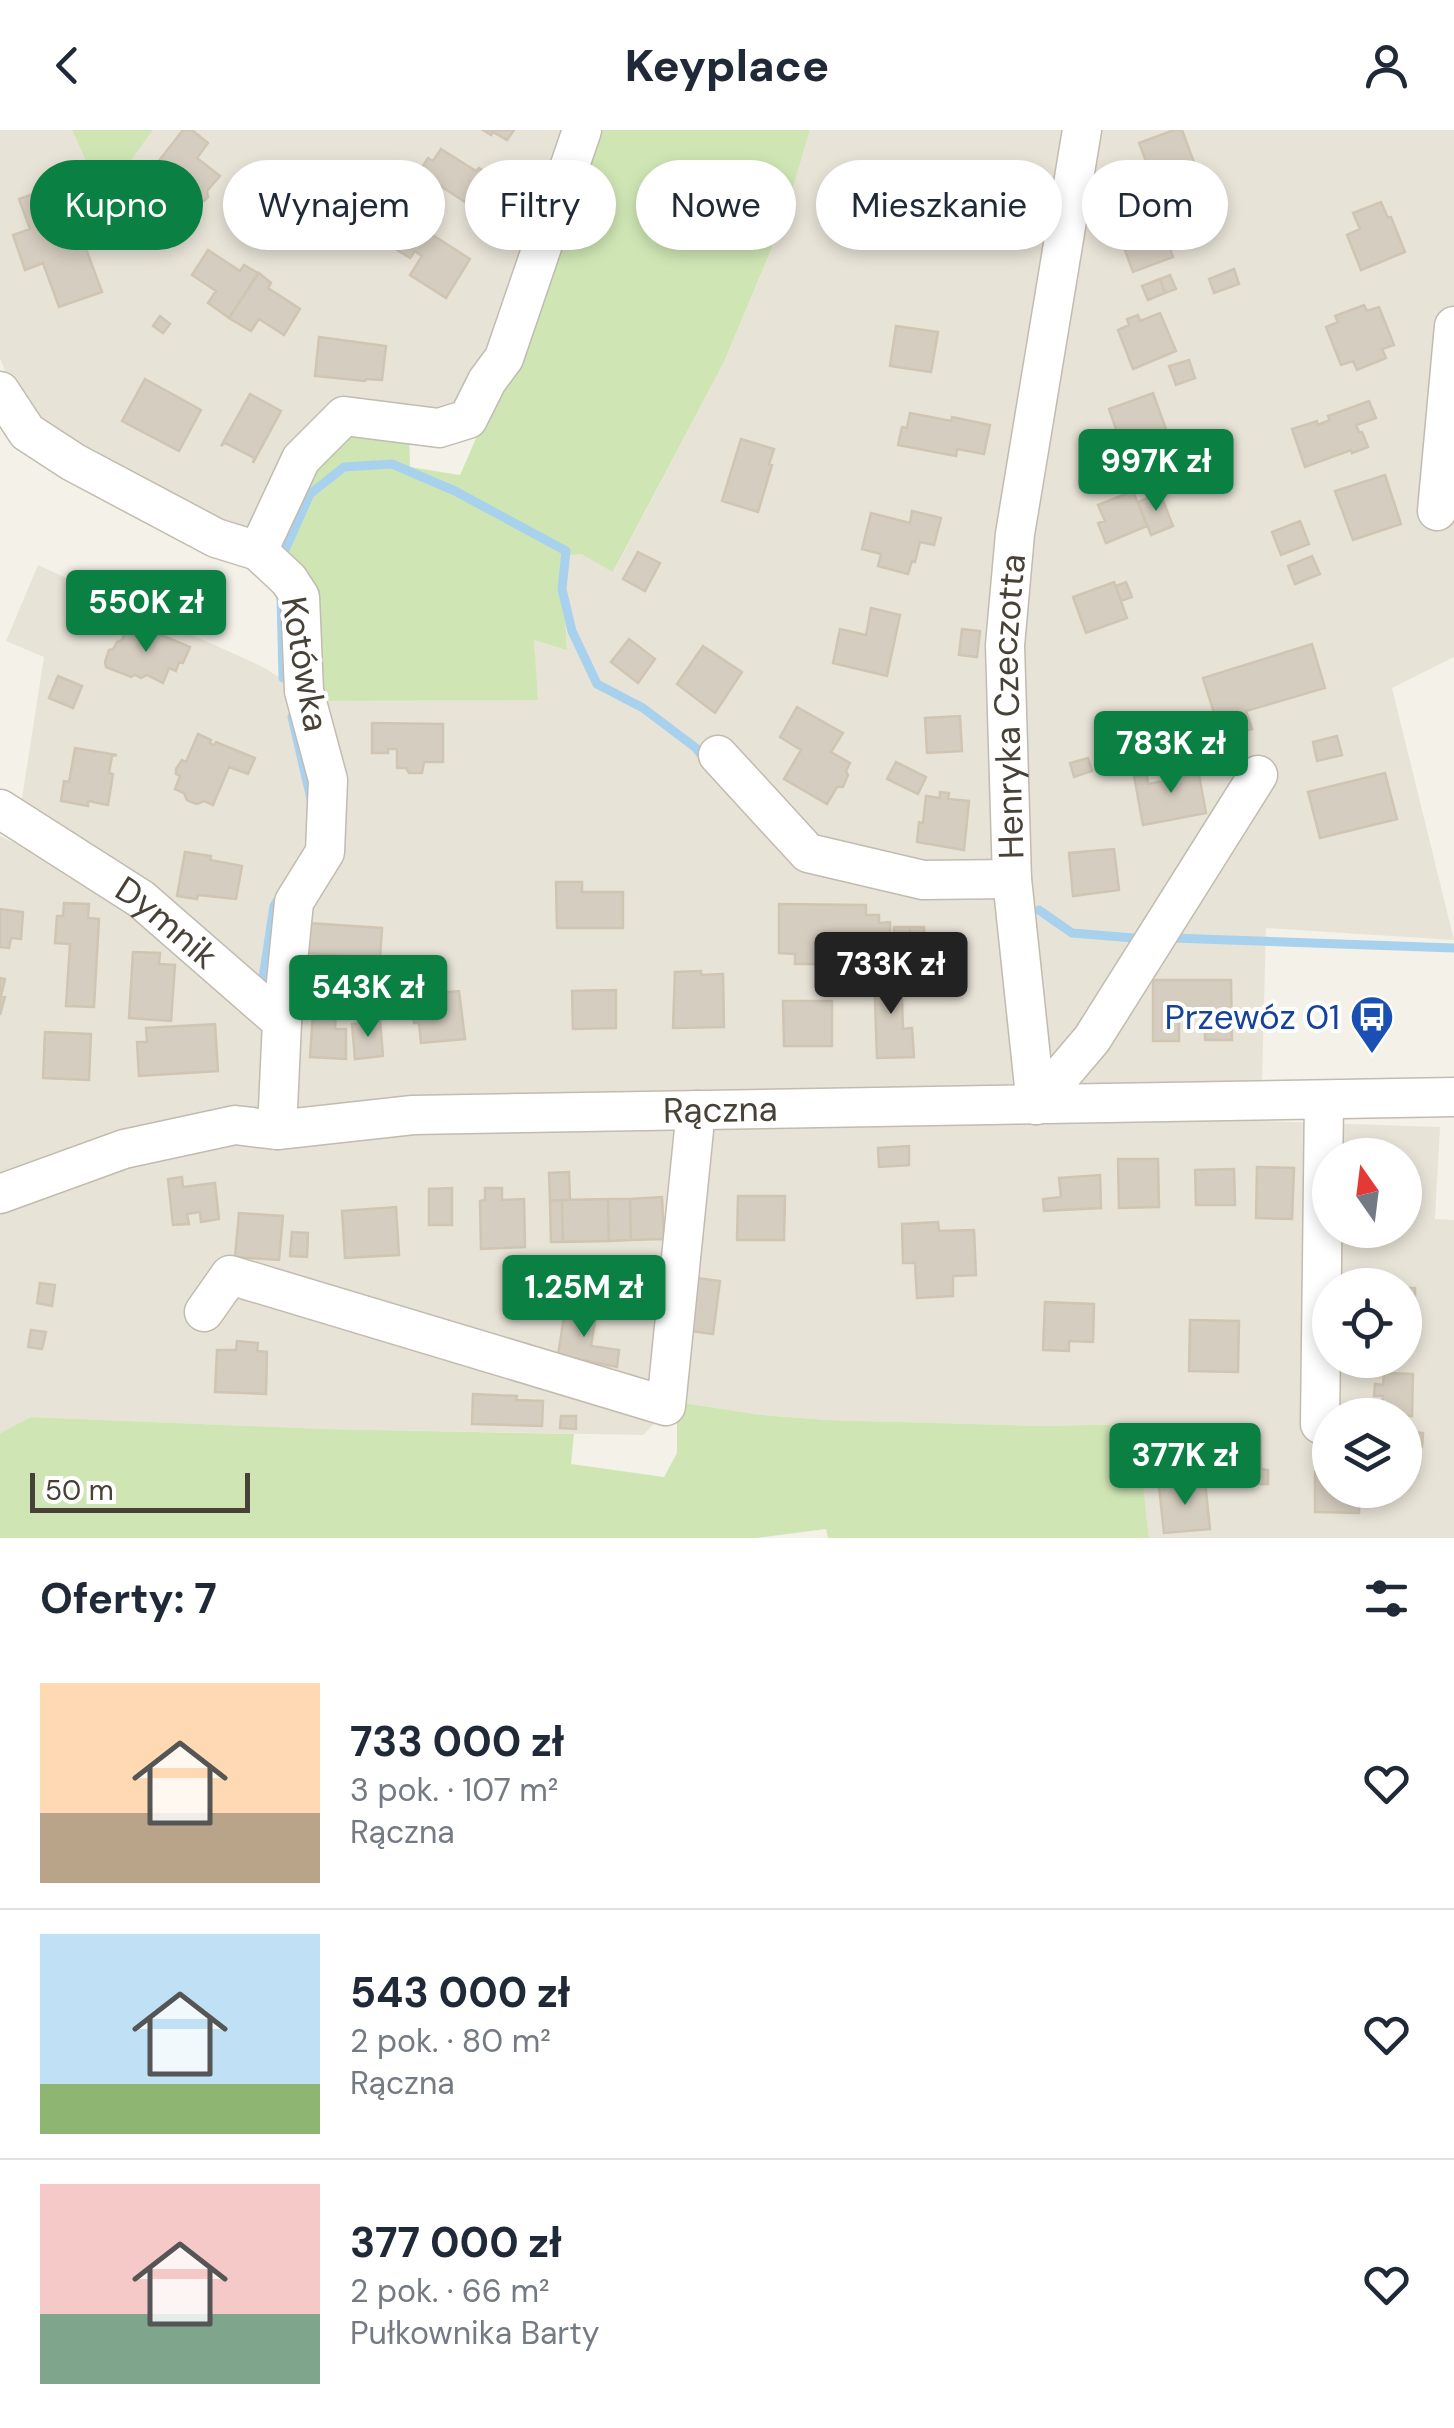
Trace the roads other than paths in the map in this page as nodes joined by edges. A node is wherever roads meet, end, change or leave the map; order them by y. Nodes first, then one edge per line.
1 (582, 130) edge
2 (1089, 134) edge
3 (1454, 326) edge
4 (0, 391) edge
5 (1438, 511) dead end
6 (258, 550) junction
7 (718, 755) dead end
8 (1258, 775) dead end
9 (0, 809) edge
10 (1012, 879) junction
11 (282, 1022) junction
12 (1454, 1097) edge
13 (1324, 1100) junction
14 (1036, 1105) junction
15 (696, 1110) junction
16 (277, 1130) junction
17 (0, 1194) edge
18 (204, 1312) dead end
19 (1320, 1398) edge

1 - 6 street, Kotówka
2 - 10 street, Henryka Czeczotta
3 - 5 street
4 - 6 street
6 - 11 street, Kotówka
7 - 10 street
8 - 14 street
9 - 11 street, Dymnik
10 - 14 street, Henryka Czeczotta
11 - 16 street
12 - 13 street, Rączna
13 - 14 street, Rączna
13 - 19 street
14 - 15 street, Rączna
15 - 16 street, Rączna
15 - 18 street
16 - 17 street, Rączna

